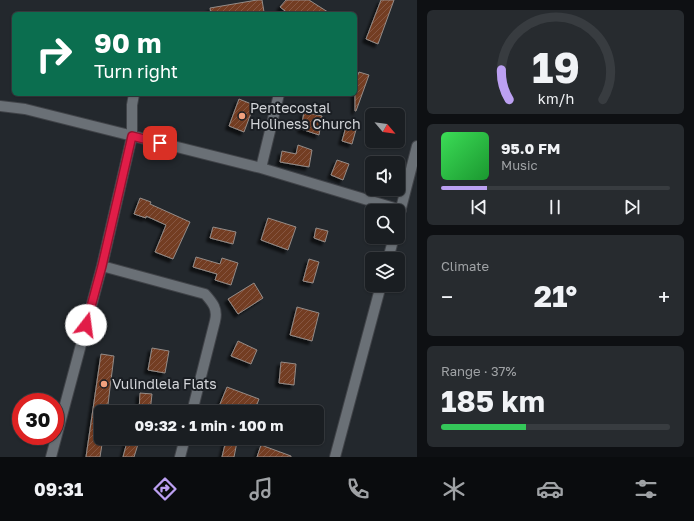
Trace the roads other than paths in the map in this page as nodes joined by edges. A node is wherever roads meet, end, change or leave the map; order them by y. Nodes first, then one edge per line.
1 (134, 96) edge
2 (279, 96) edge
3 (0, 106) edge
4 (132, 136) junction
5 (417, 146) edge
6 (261, 168) junction
7 (381, 204) edge
8 (402, 204) edge
9 (102, 266) junction
10 (379, 292) edge
11 (194, 405) edge
12 (183, 445) edge
13 (51, 457) edge
14 (180, 457) edge
15 (336, 457) edge

1 - 4 street
2 - 6 street
3 - 4 street
4 - 6 street
4 - 9 street
5 - 8 street
6 - 7 street
9 - 11 street
9 - 13 street
10 - 15 street
12 - 14 street

